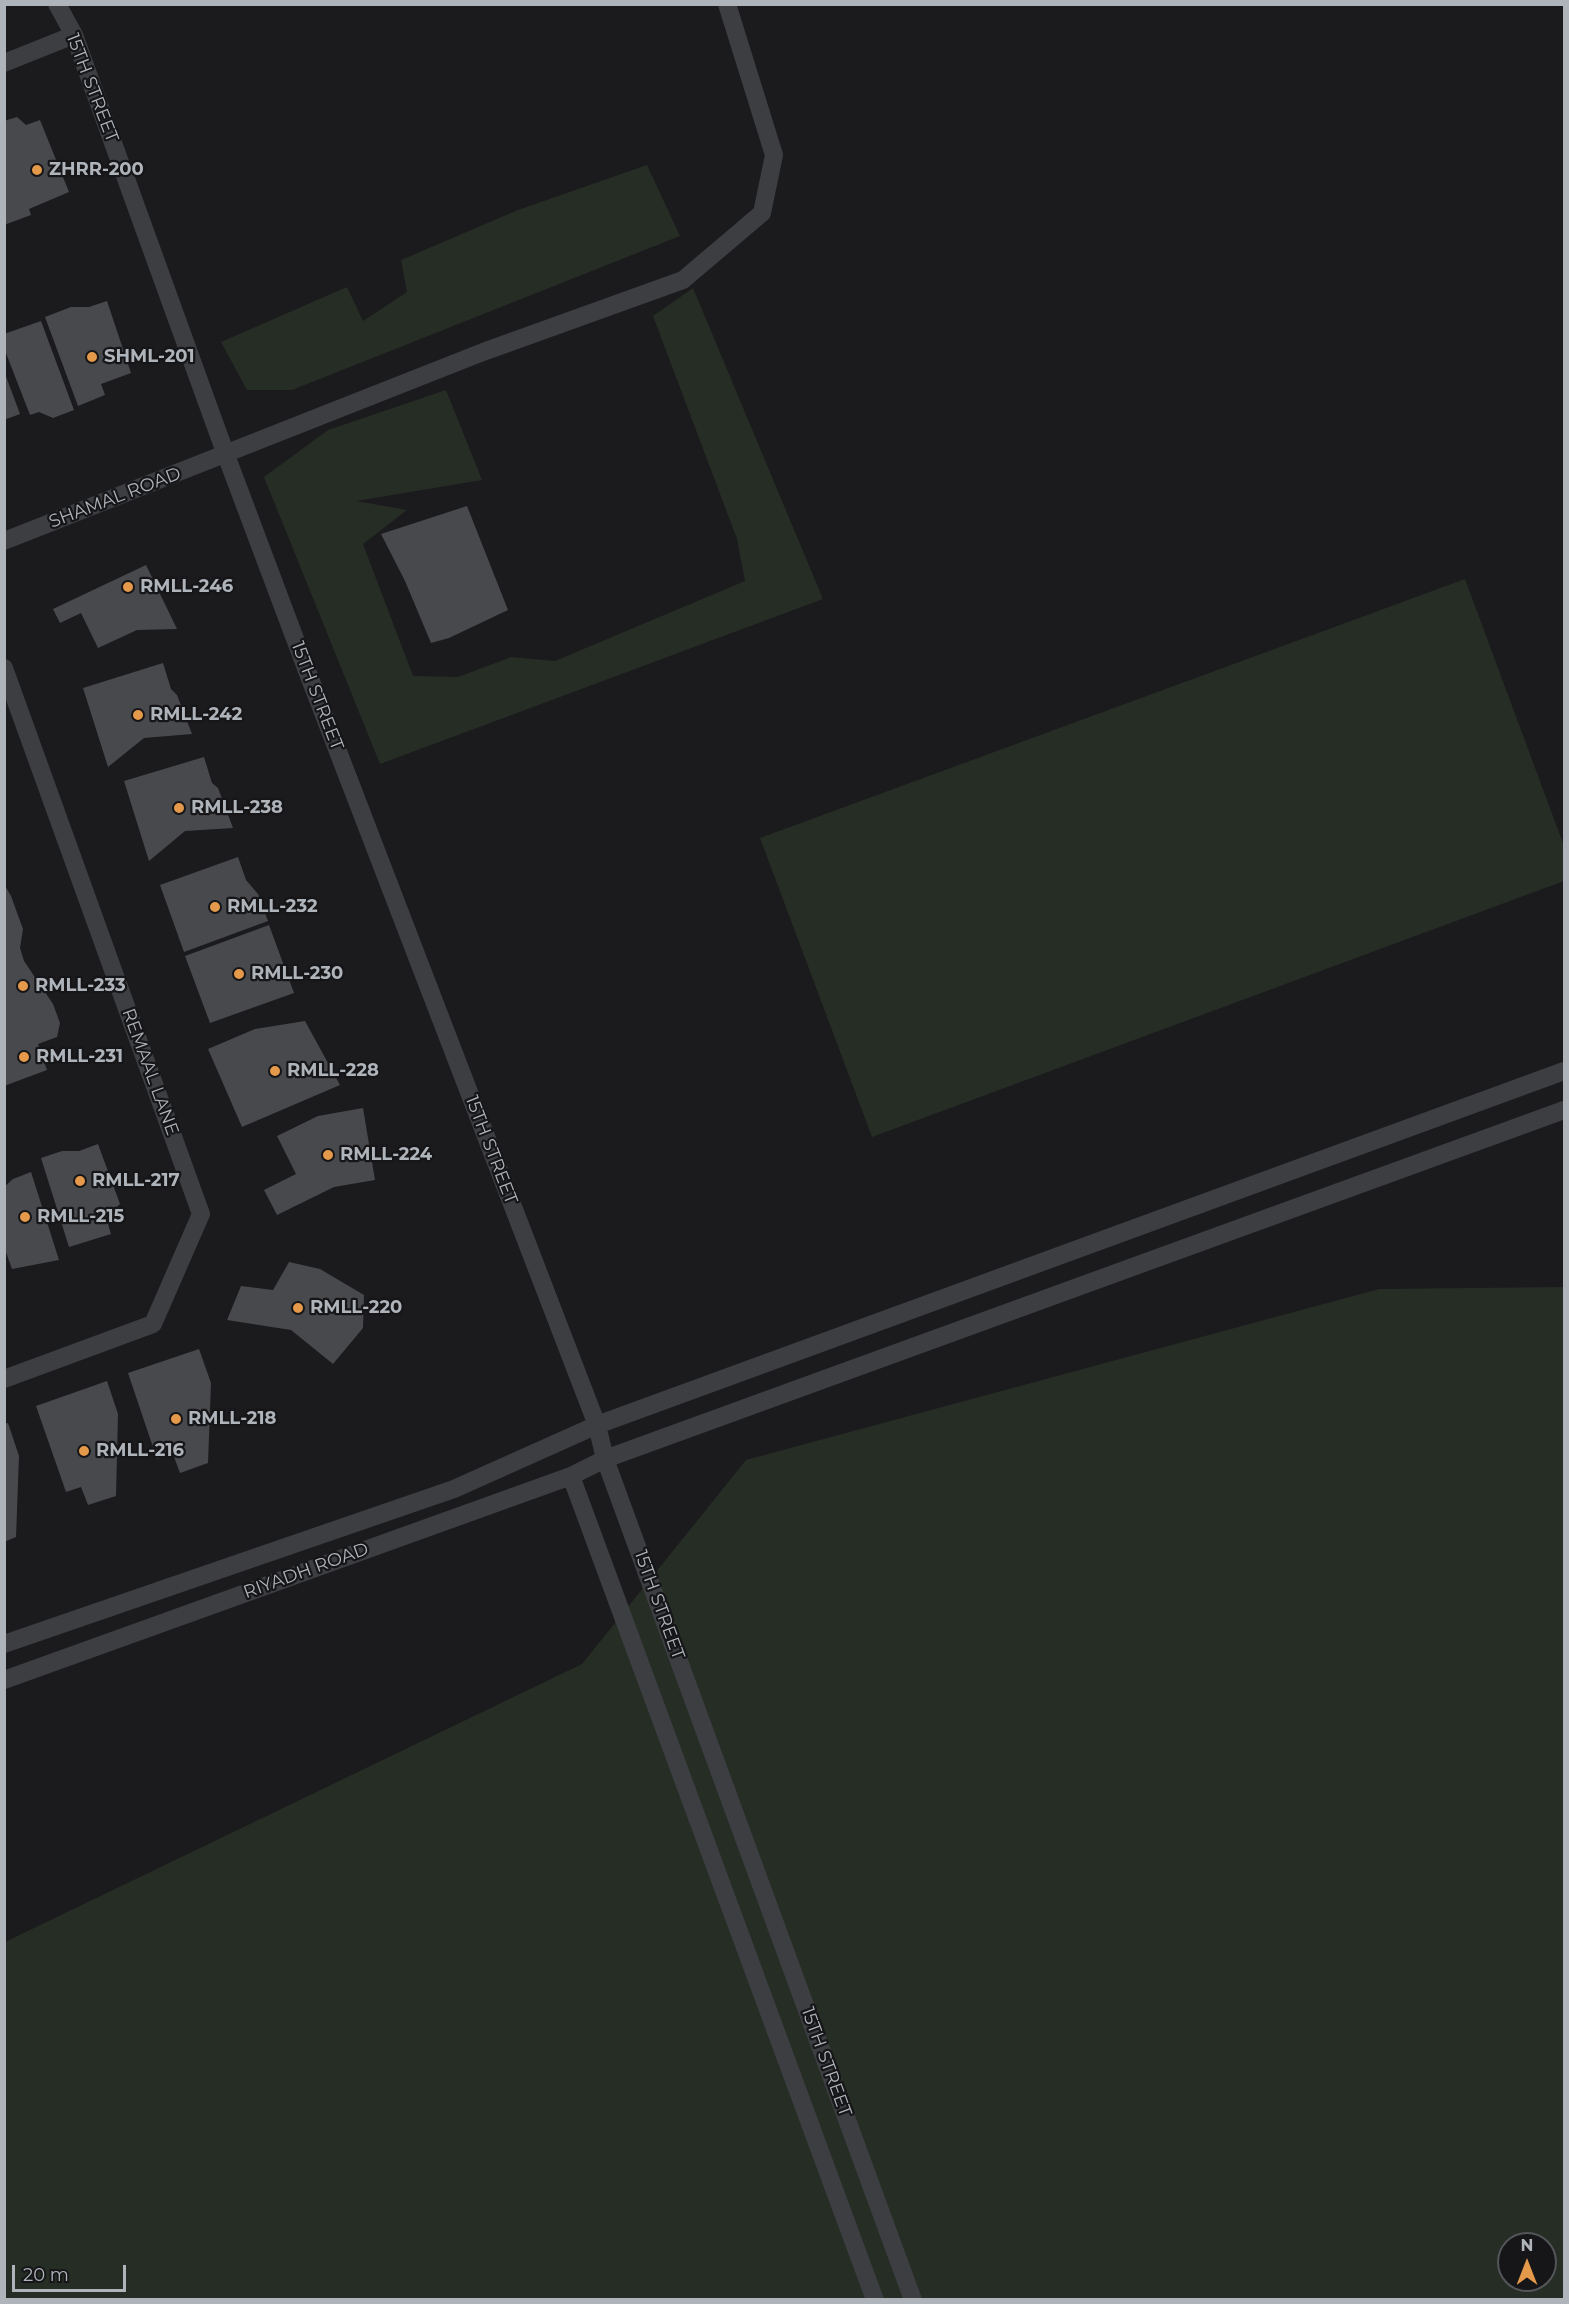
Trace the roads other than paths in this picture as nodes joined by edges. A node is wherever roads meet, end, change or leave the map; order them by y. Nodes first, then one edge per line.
1 (57, 4) edge
2 (727, 4) edge
3 (74, 35) junction
4 (4, 63) edge
5 (226, 455) junction
6 (4, 541) edge
7 (4, 668) edge
8 (1564, 1071) edge
9 (1564, 1110) edge
10 (4, 1379) edge
11 (597, 1425) junction
12 (605, 1459) junction
13 (571, 1476) junction
14 (4, 1644) edge
15 (4, 1680) edge
16 (875, 2300) edge
17 (913, 2300) edge

1 - 3 street, 15TH STREET
2 - 5 street, SHAMAL ROAD
3 - 4 street
3 - 5 street, 15TH STREET
5 - 6 street, SHAMAL ROAD
5 - 11 street, 15TH STREET
7 - 10 street, REMAAL LANE
8 - 11 street, RIYADH ROAD
9 - 12 street, RIYADH ROAD
11 - 12 street, 15TH STREET
11 - 14 street, RIYADH ROAD
12 - 13 street, RIYADH ROAD
12 - 17 street, 15TH STREET
13 - 15 street, RIYADH ROAD
13 - 16 street

